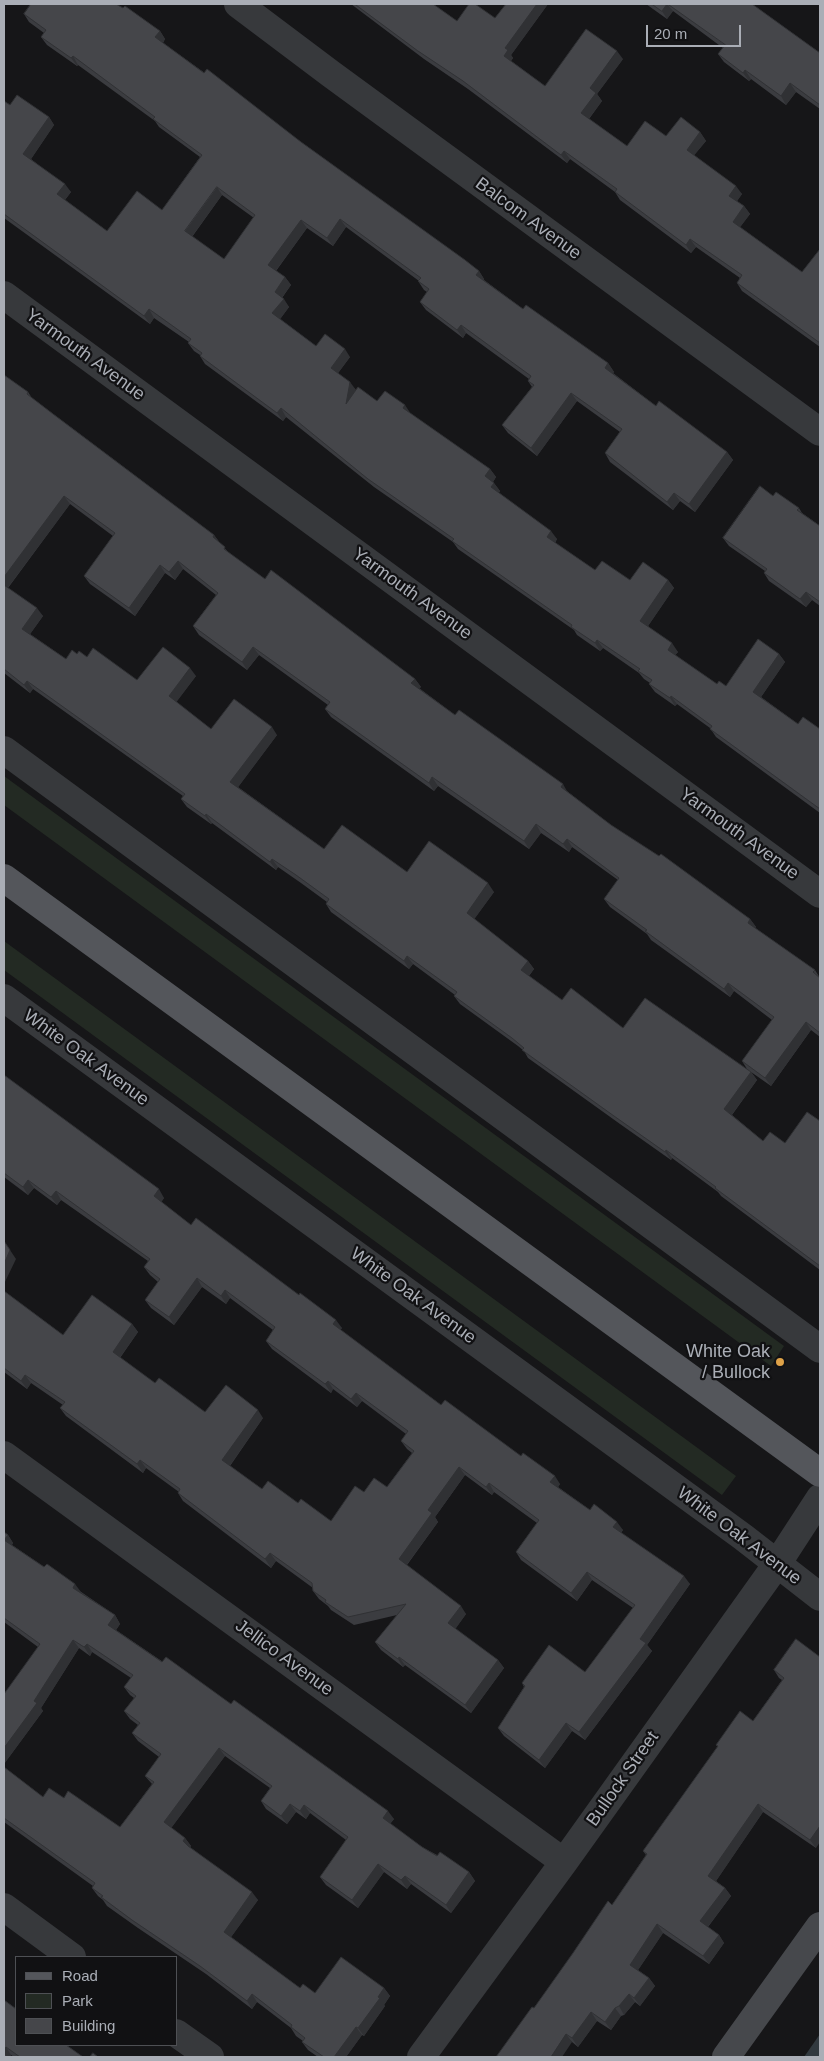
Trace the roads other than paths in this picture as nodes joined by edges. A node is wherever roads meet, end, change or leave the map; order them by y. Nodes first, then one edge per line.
1 (238, 4) edge
2 (4, 295) edge
3 (820, 432) edge
4 (4, 750) edge
5 (4, 878) edge
6 (820, 894) edge
7 (4, 998) edge
8 (820, 1349) edge
9 (4, 1455) edge
10 (820, 1474) edge
11 (820, 1498) edge
12 (777, 1564) junction
13 (820, 1597) edge
14 (564, 1862) junction
15 (4, 1907) edge
16 (820, 1926) edge
17 (71, 1956) edge
18 (178, 2034) edge
19 (210, 2057) edge
20 (421, 2057) edge
21 (726, 2057) edge

1 - 3 street, Balcom Avenue
2 - 6 street, Yarmouth Avenue
4 - 8 street
5 - 10 main road
7 - 12 street, White Oak Avenue
9 - 14 street, Jellico Avenue
11 - 12 street, Bullock Street
12 - 13 street, White Oak Avenue
12 - 14 street, Bullock Street
14 - 20 street, Bullock Street
15 - 17 street
16 - 21 main road
18 - 19 street

